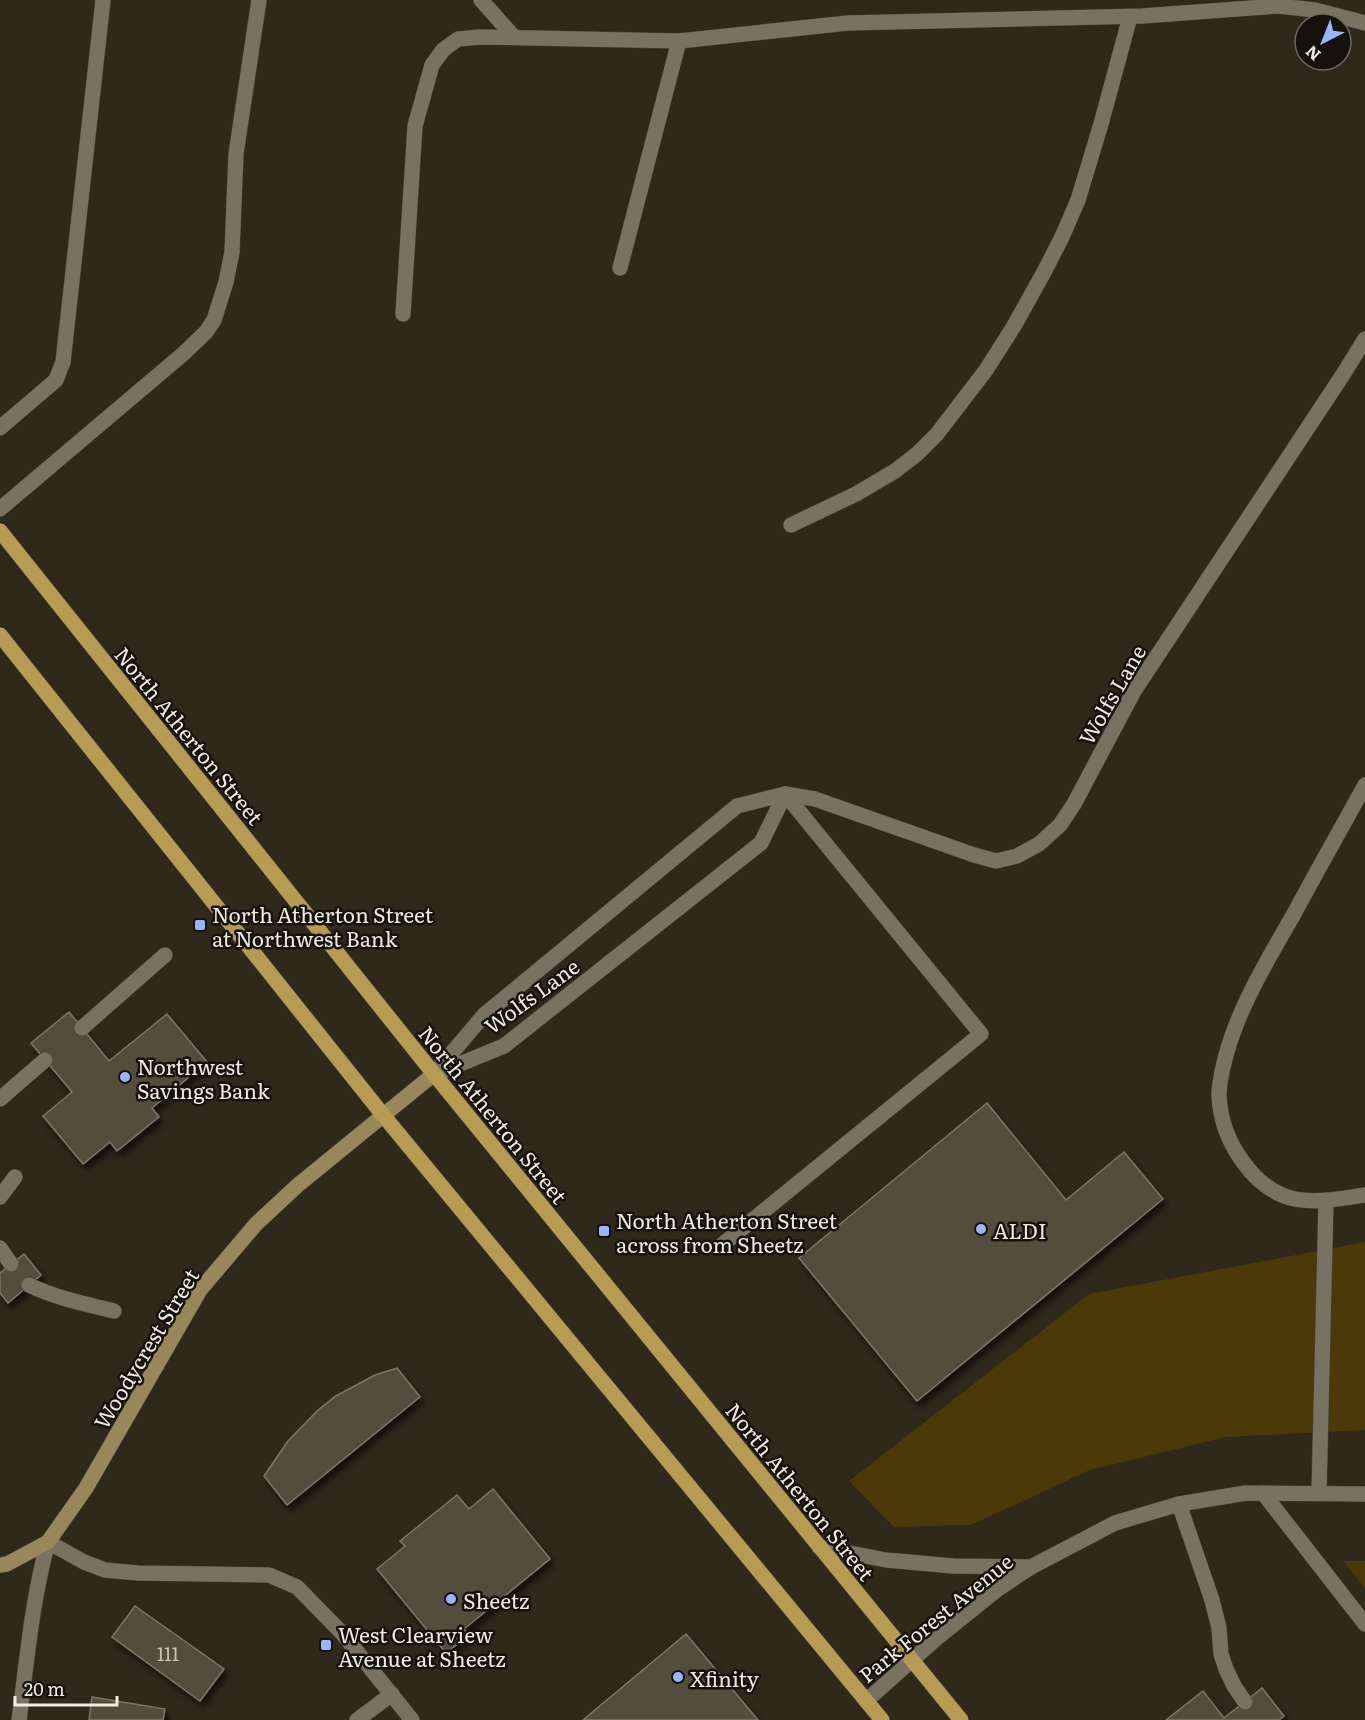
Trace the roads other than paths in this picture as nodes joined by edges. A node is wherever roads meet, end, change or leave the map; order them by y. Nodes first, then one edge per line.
1 (103, 0) edge
2 (258, 0) edge
3 (481, 0) edge
4 (1130, 17) junction
5 (1365, 23) edge
6 (514, 37) junction
7 (679, 41) junction
8 (620, 268) dead end
9 (403, 314) dead end
10 (1365, 339) edge
11 (0, 428) edge
12 (0, 509) edge
13 (791, 525) dead end
14 (0, 531) edge
15 (0, 635) edge
16 (1365, 785) edge
17 (785, 795) junction
18 (165, 955) dead end
19 (82, 1028) dead end
20 (45, 1060) dead end
21 (434, 1074) junction
22 (0, 1099) edge
23 (383, 1115) junction
24 (15, 1177) dead end
25 (1365, 1195) edge
26 (0, 1197) edge
27 (1326, 1201) junction
28 (722, 1245) dead end
29 (0, 1248) edge
30 (11, 1264) dead end
31 (29, 1285) dead end
32 (114, 1311) dead end
33 (1263, 1493) junction
34 (1319, 1493) junction
35 (1365, 1494) edge
36 (1179, 1504) junction
37 (48, 1542) junction
38 (819, 1547) junction
39 (0, 1565) edge
40 (1031, 1567) junction
41 (1365, 1624) edge
42 (913, 1660) junction
43 (392, 1694) junction
44 (866, 1701) junction
45 (1245, 1702) dead end
46 (19, 1720) edge
47 (357, 1720) edge
48 (412, 1720) edge
49 (882, 1720) edge
50 (961, 1720) edge

1 - 11 street
2 - 12 street
3 - 6 street
4 - 5 street
4 - 7 street
4 - 13 street
6 - 7 street
6 - 9 street
7 - 8 street
10 - 17 street, Wolfs Lane
14 - 21 main road, North Atherton Street
15 - 23 main road
16 - 27 street
17 - 21 street, Wolfs Lane
17 - 21 street, Wolfs Lane
17 - 28 street
18 - 19 street
20 - 22 street
21 - 23 street, Woodycrest Street
21 - 38 main road, North Atherton Street
23 - 37 street, Woodycrest Street
23 - 44 main road
24 - 26 street
25 - 27 street
27 - 34 street
29 - 30 street
31 - 32 street
33 - 34 street, Park Forest Avenue
33 - 36 street, Park Forest Avenue
33 - 41 street
34 - 35 street, Park Forest Avenue
36 - 40 street, Park Forest Avenue
36 - 45 street
37 - 39 street
37 - 43 street
37 - 46 street, Woodycrest Street
38 - 40 street, Park Forest Avenue
38 - 42 main road, North Atherton Street
40 - 42 street, Park Forest Avenue
42 - 44 street, Park Forest Avenue
42 - 50 main road, North Atherton Street
43 - 47 street
43 - 48 street
44 - 49 main road

